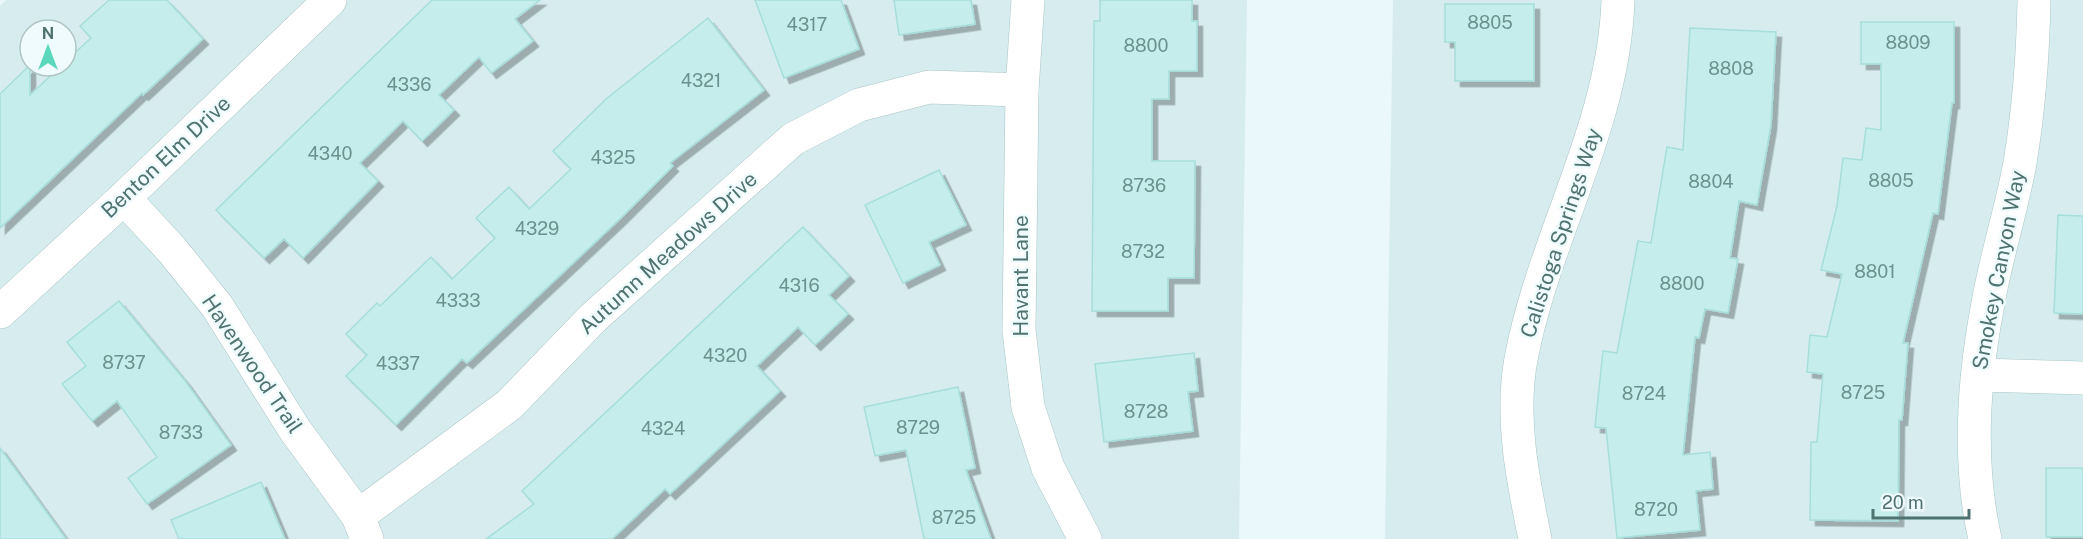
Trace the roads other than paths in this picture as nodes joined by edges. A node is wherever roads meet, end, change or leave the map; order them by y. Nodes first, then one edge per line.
1 (330, 0) edge
2 (1028, 0) edge
3 (1618, 0) edge
4 (2034, 0) edge
5 (1022, 90) junction
6 (124, 198) junction
7 (0, 312) edge
8 (1978, 375) junction
9 (2083, 378) edge
10 (362, 528) edge
11 (1085, 539) edge
12 (1535, 539) edge
13 (1985, 539) edge

1 - 6 street, Benton Elm Drive
2 - 5 street, Havant Lane
3 - 12 street, Calistoga Springs Way
4 - 8 street, Smokey Canyon Way
5 - 10 street, Autumn Meadows Drive
5 - 11 street, Havant Lane
6 - 7 street, Benton Elm Drive
6 - 10 street, Havenwood Trail
8 - 9 street
8 - 13 street, Smokey Canyon Way

